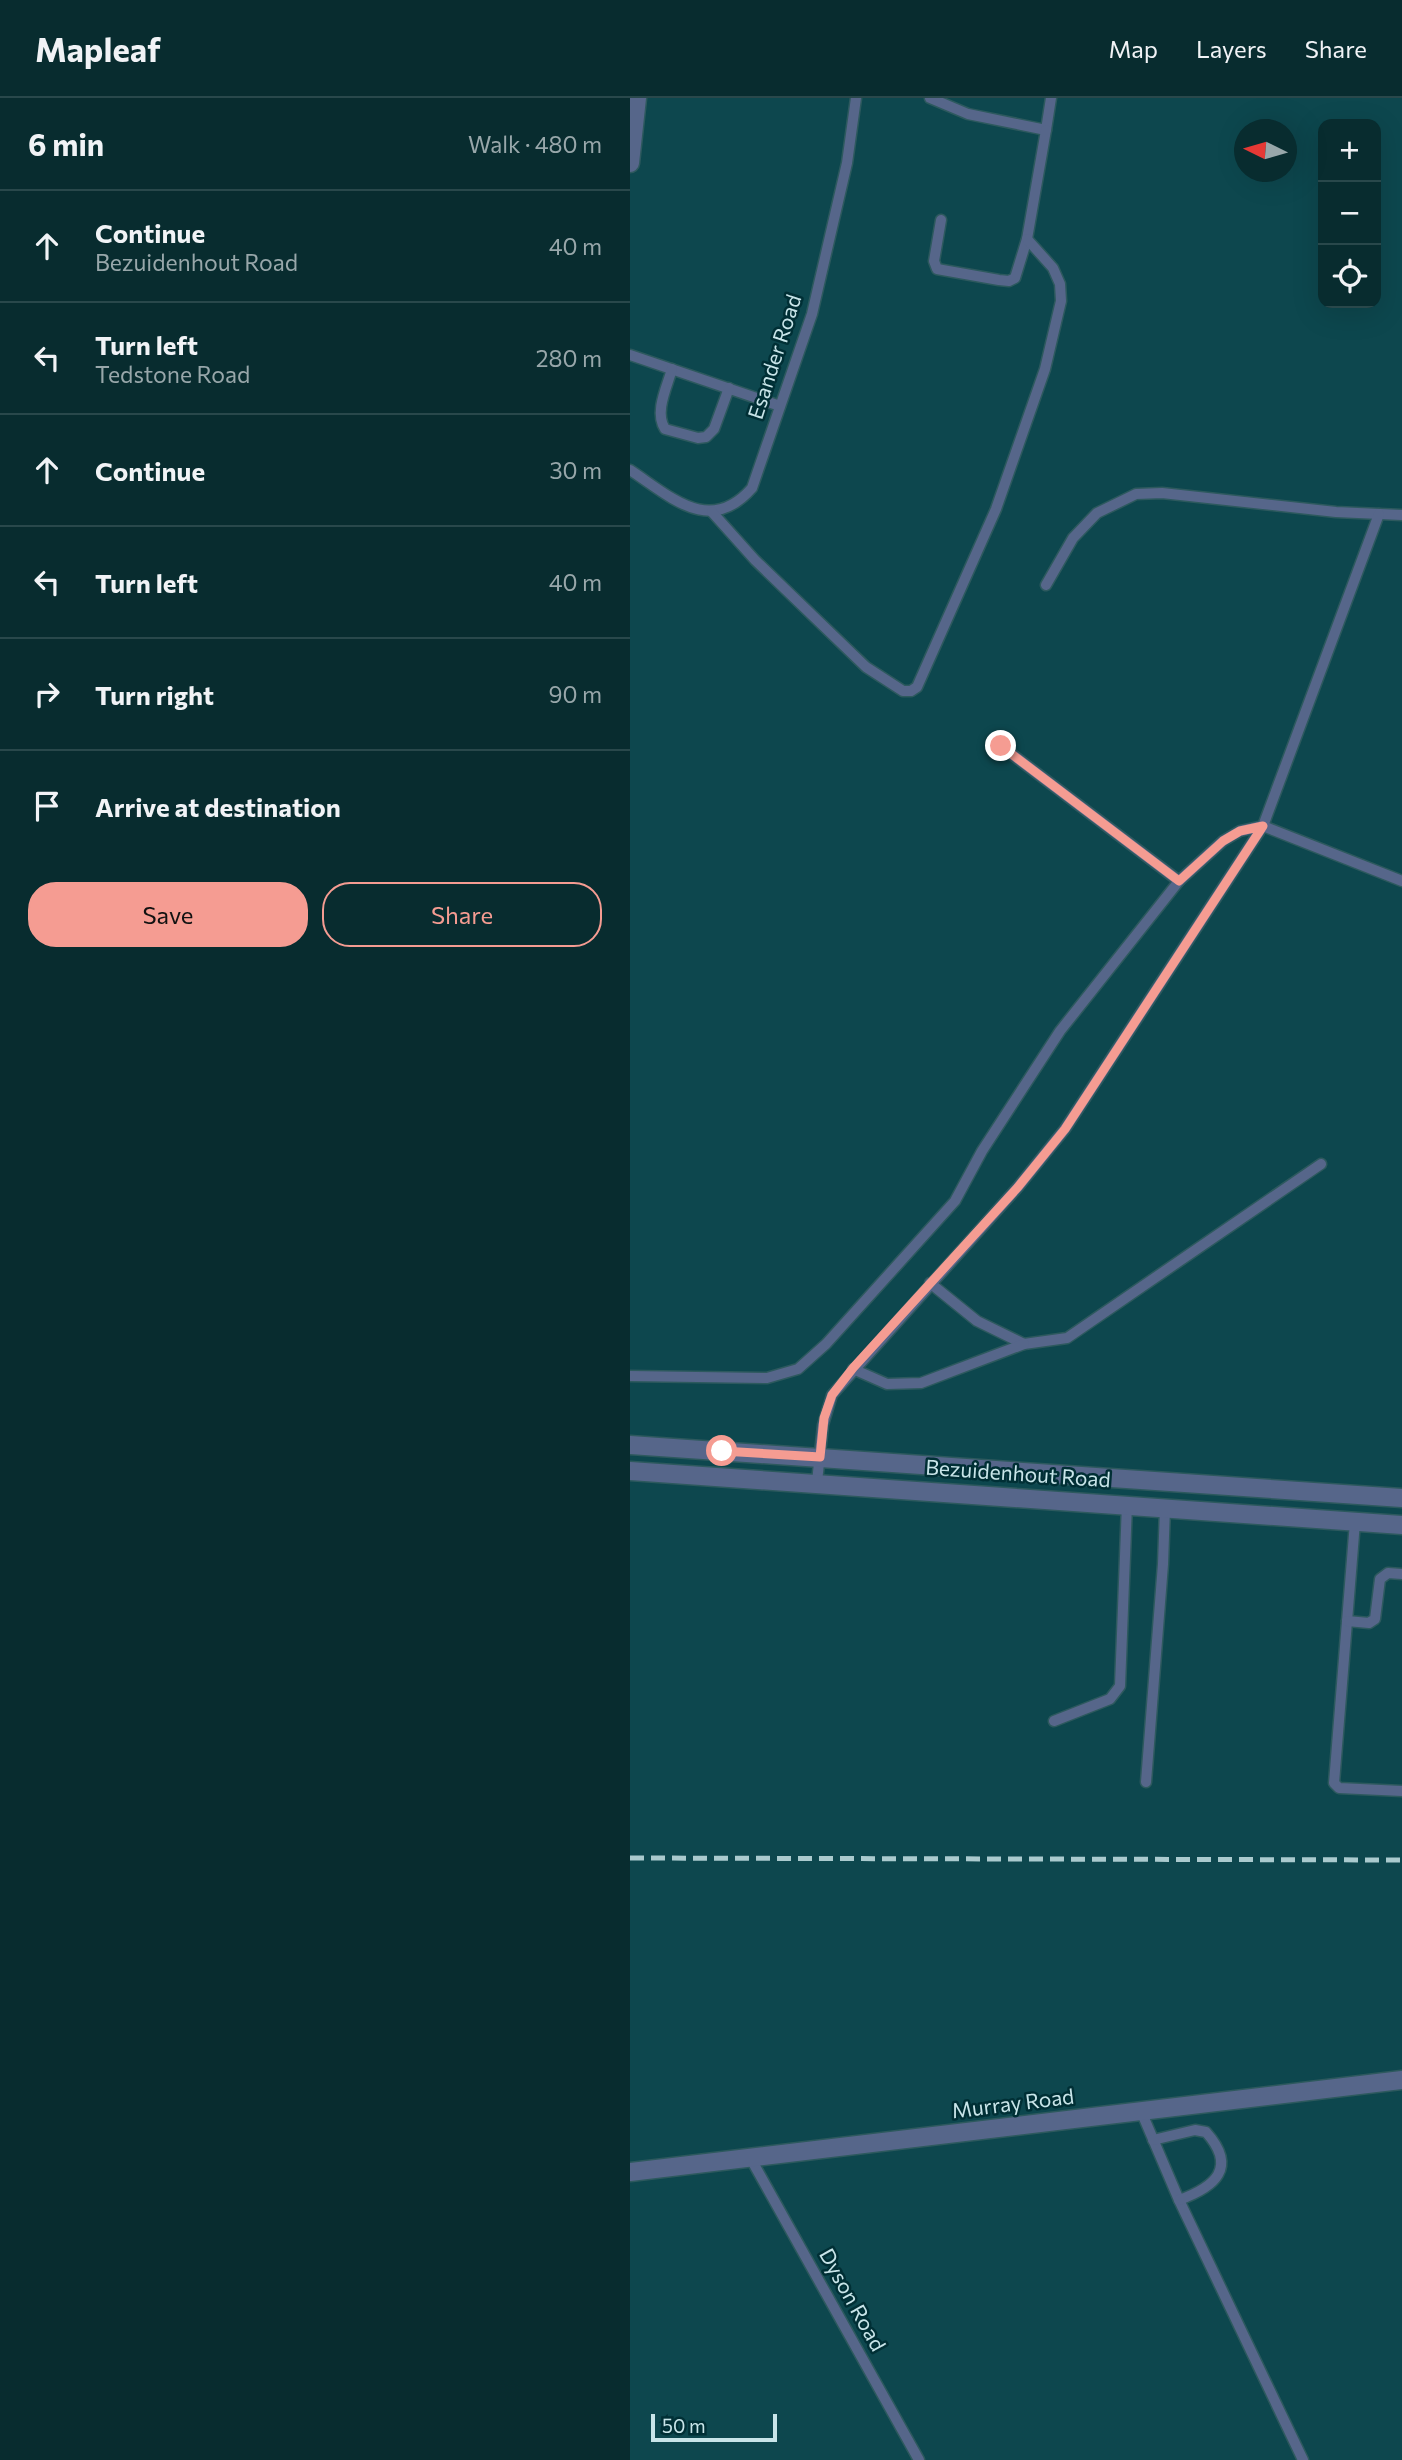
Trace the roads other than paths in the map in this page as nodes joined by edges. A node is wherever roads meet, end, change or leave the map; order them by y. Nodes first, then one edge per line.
1 (637, 98) edge
2 (856, 98) edge
3 (930, 98) edge
4 (1051, 98) edge
5 (1046, 130) junction
6 (630, 163) edge
7 (941, 220) dead end
8 (1027, 239) junction
9 (630, 355) edge
10 (672, 369) junction
11 (729, 388) junction
12 (780, 406) junction
13 (630, 470) edge
14 (712, 512) junction
15 (1379, 514) junction
16 (1402, 515) edge
17 (1046, 585) dead end
18 (1001, 746) dead end
19 (1263, 826) junction
20 (1179, 881) junction
21 (1402, 881) edge
22 (1321, 1164) dead end
23 (930, 1283) junction
24 (1024, 1344) junction
25 (853, 1368) junction
26 (630, 1376) edge
27 (630, 1445) edge
28 (745, 1452) junction
29 (820, 1457) junction
30 (630, 1471) edge
31 (744, 1478) junction
32 (1121, 1479) junction
33 (817, 1482) junction
34 (1344, 1494) junction
35 (1402, 1498) edge
36 (1123, 1504) junction
37 (1165, 1508) junction
38 (1348, 1521) junction
39 (1402, 1525) edge
40 (1402, 1574) edge
41 (1347, 1621) junction
42 (1054, 1721) dead end
43 (1146, 1782) dead end
44 (1402, 1791) edge
45 (1402, 2080) edge
46 (1140, 2111) junction
47 (1153, 2140) junction
48 (751, 2159) junction
49 (630, 2172) edge
50 (1179, 2200) junction
51 (919, 2460) edge
52 (1303, 2460) edge

1 - 6 street
2 - 12 lane, Esander Road
3 - 5 lane
4 - 5 lane
5 - 8 lane
7 - 8 lane
8 - 14 lane
9 - 10 lane
10 - 11 lane
10 - 11 lane
11 - 12 lane
12 - 14 lane, Esander Road
13 - 14 lane
15 - 16 lane
15 - 17 lane
15 - 19 lane
18 - 20 lane
19 - 20 lane
19 - 21 lane
19 - 23 lane
20 - 26 lane
22 - 24 lane
23 - 24 lane
23 - 25 lane
24 - 25 lane
25 - 29 lane
27 - 28 street, Bezuidenhout Road
28 - 29 street, Bezuidenhout Road
28 - 31 street
29 - 32 street, Bezuidenhout Road
29 - 33 lane
30 - 31 street, Bezuidenhout Road
31 - 33 street, Bezuidenhout Road
32 - 34 street, Bezuidenhout Road
32 - 36 street
33 - 36 street, Bezuidenhout Road
34 - 35 street, Bezuidenhout Road
34 - 38 street
36 - 37 street, Bezuidenhout Road
36 - 42 lane
37 - 38 street, Bezuidenhout Road
37 - 43 lane
38 - 39 street, Bezuidenhout Road
38 - 41 lane
40 - 41 lane
41 - 44 lane
45 - 46 street, Murray Road
46 - 47 lane
46 - 48 street, Murray Road
47 - 50 lane
47 - 50 lane
48 - 49 street, Murray Road
48 - 51 lane, Dyson Road
50 - 52 lane

